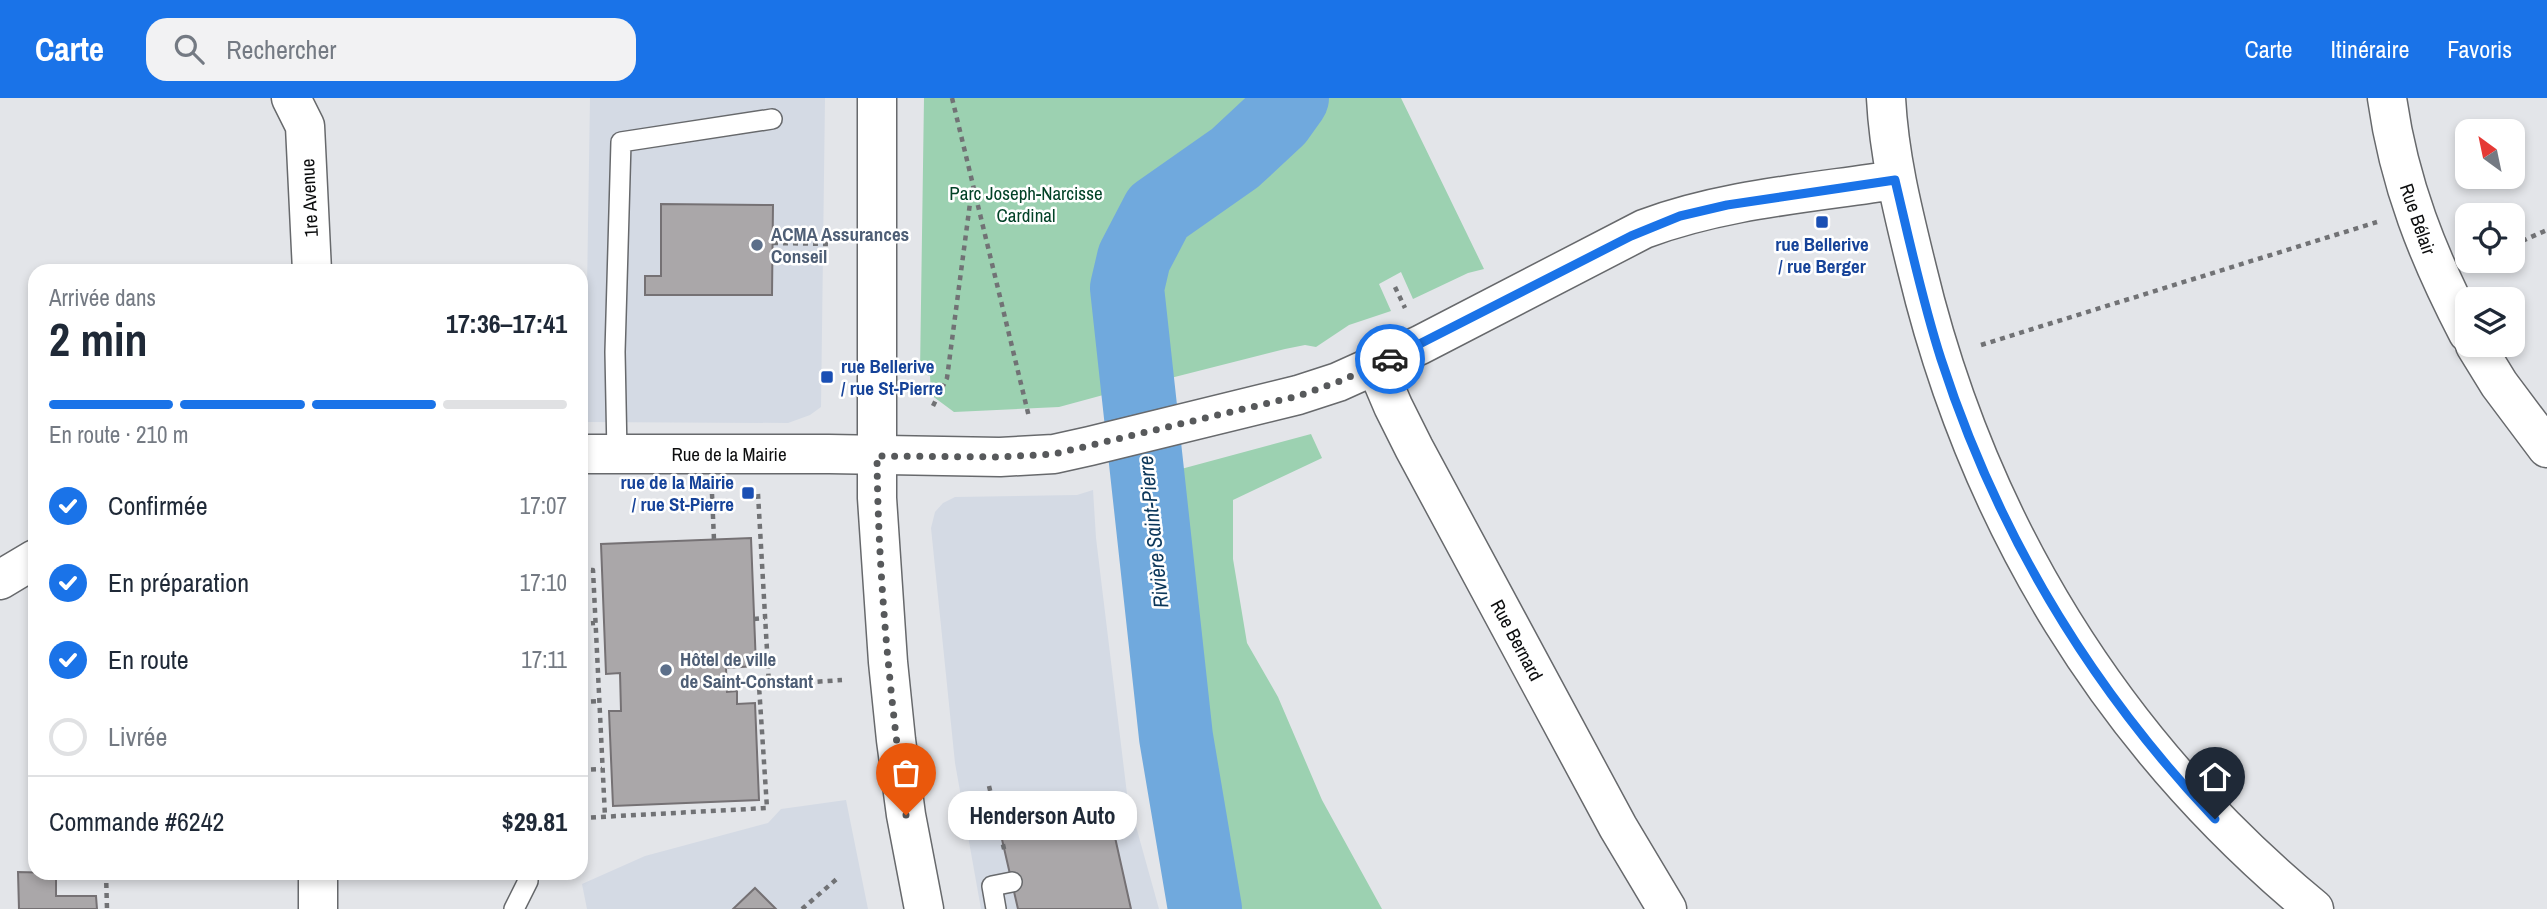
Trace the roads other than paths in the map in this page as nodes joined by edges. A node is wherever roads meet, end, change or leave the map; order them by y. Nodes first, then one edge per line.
1 (877, 98) edge
2 (1886, 98) edge
3 (2387, 98) edge
4 (306, 107) edge
5 (772, 119) dead end
6 (1895, 180) junction
7 (312, 264) edge
8 (2455, 308) edge
9 (2482, 357) edge
10 (1376, 366) junction
11 (2547, 447) edge
12 (599, 454) edge
13 (877, 456) junction
14 (28, 563) edge
15 (0, 580) edge
16 (318, 880) edge
17 (528, 880) edge
18 (1012, 882) dead end
19 (318, 909) edge
20 (514, 909) edge
21 (923, 909) edge
22 (996, 909) edge
23 (1667, 909) edge
24 (2314, 909) edge

1 - 13 street
2 - 6 street
3 - 8 street, Rue Bélair
4 - 7 street, 1re Avenue
5 - 12 lane
6 - 10 street, Rue de la Mairie
6 - 24 street
9 - 11 street
10 - 13 street, Rue de la Mairie
10 - 23 street, Rue Bernard
12 - 13 street, Rue de la Mairie
13 - 21 street
14 - 15 street
16 - 19 street
17 - 20 lane
18 - 22 lane

